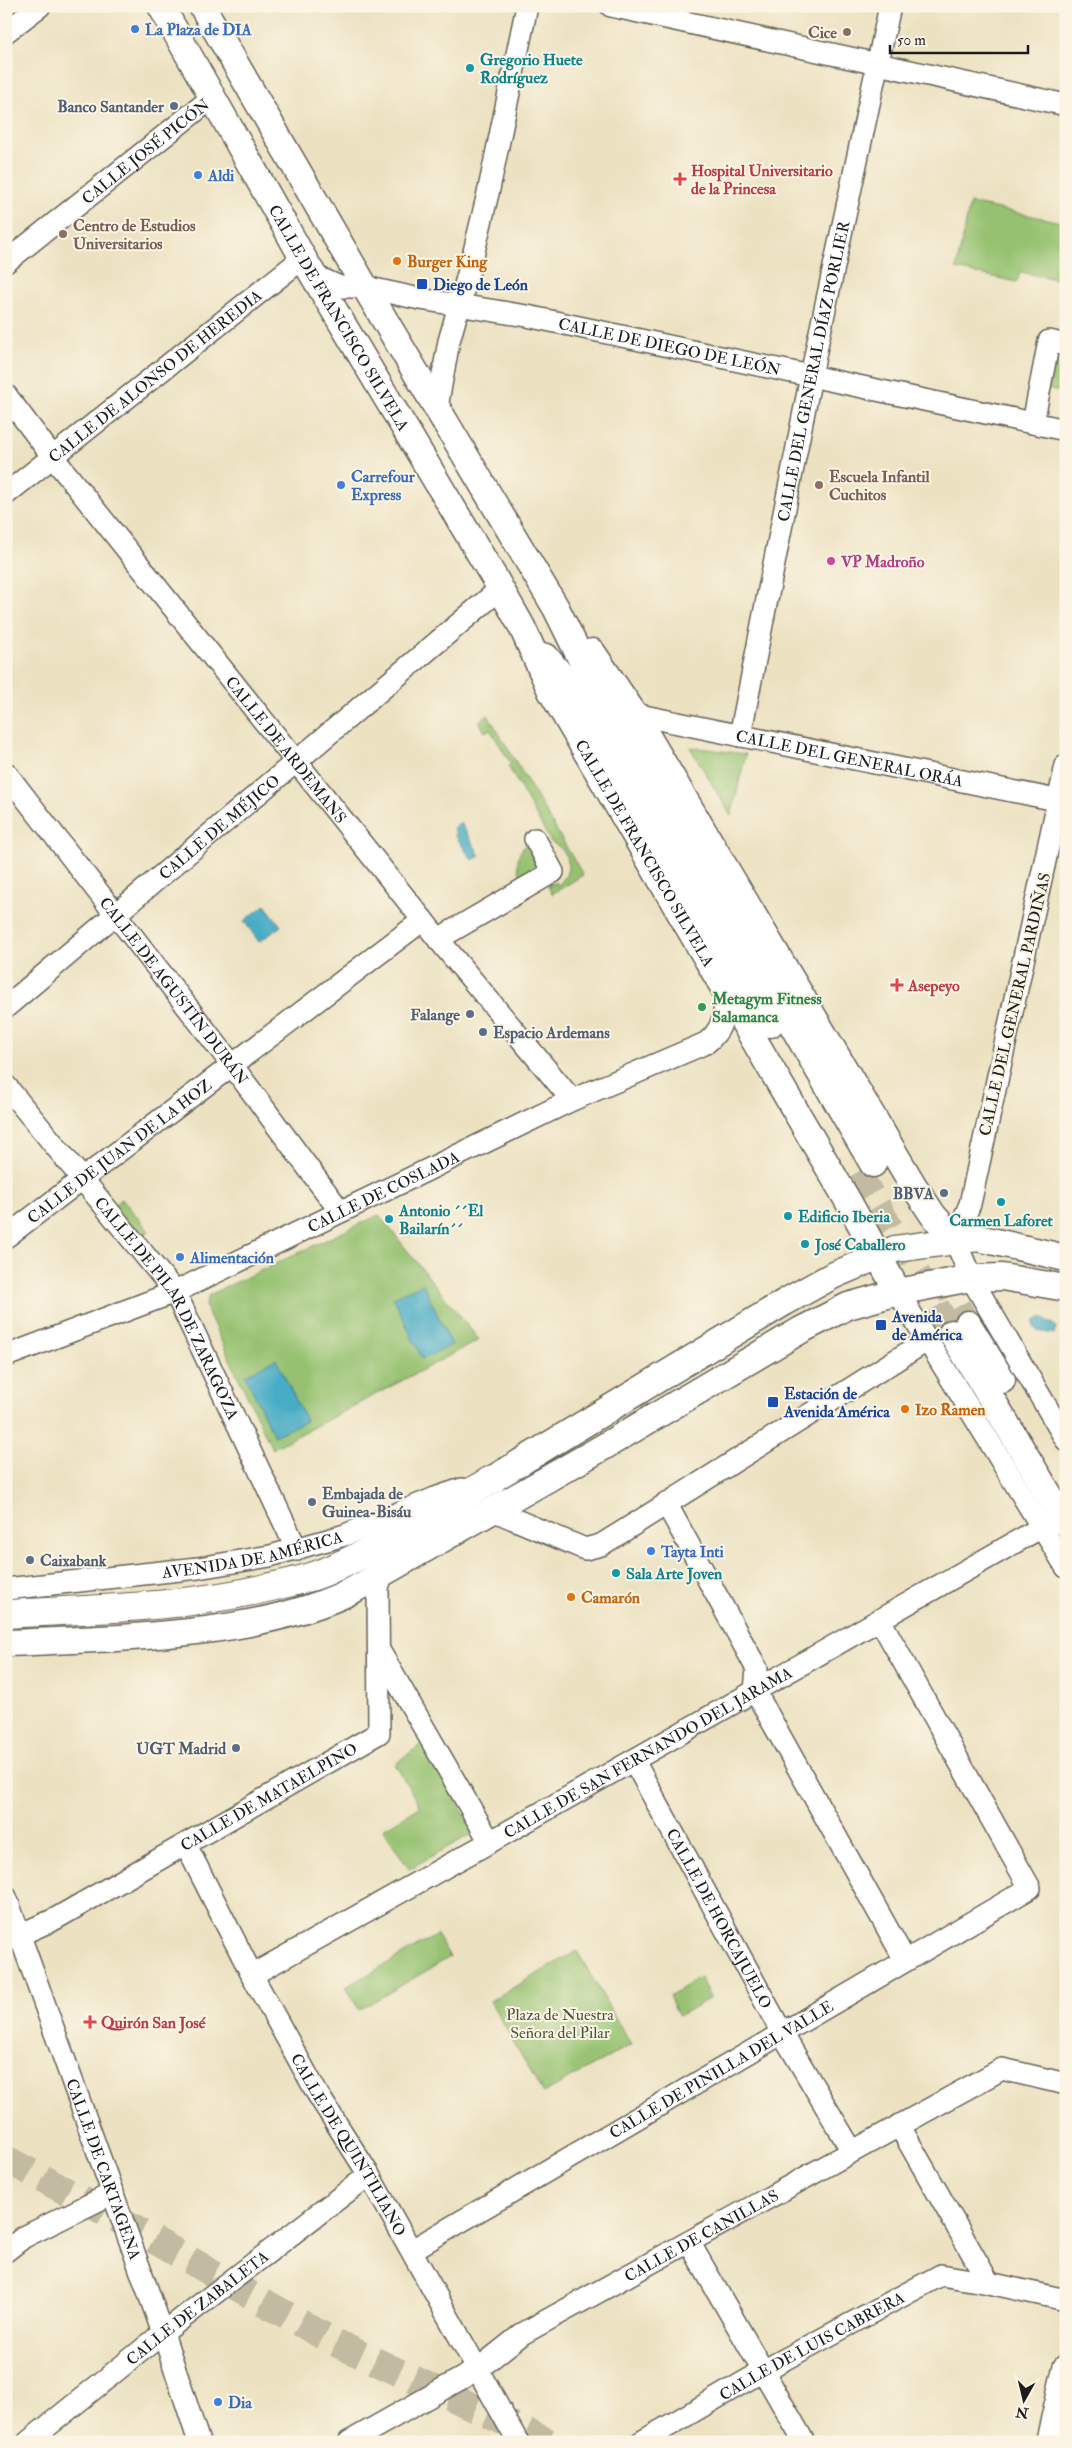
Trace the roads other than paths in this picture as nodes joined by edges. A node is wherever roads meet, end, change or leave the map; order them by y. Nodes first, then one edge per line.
1 (40, 6) edge
2 (161, 6) edge
3 (202, 6) edge
4 (527, 6) edge
5 (611, 6) edge
6 (890, 6) edge
7 (6, 32) edge
8 (879, 63) junction
9 (213, 98) junction
10 (1066, 105) edge
11 (6, 262) edge
12 (308, 267) junction
13 (365, 287) junction
14 (460, 306) junction
15 (1066, 345) edge
16 (811, 376) junction
17 (6, 395) edge
18 (436, 406) junction
19 (1033, 423) junction
20 (1066, 430) edge
21 (52, 456) junction
22 (6, 494) edge
23 (500, 589) junction
24 (556, 608) junction
25 (522, 627) junction
26 (634, 714) junction
27 (740, 736) junction
28 (297, 761) junction
29 (1066, 765) edge
30 (6, 773) edge
31 (1062, 802) edge
32 (535, 839) dead end
33 (116, 915) junction
34 (423, 920) junction
35 (438, 939) junction
36 (727, 993) junction
37 (6, 1007) edge
38 (231, 1066) junction
39 (6, 1086) edge
40 (572, 1100) junction
41 (82, 1179) junction
42 (340, 1211) junction
43 (6, 1237) edge
44 (955, 1240) junction
45 (878, 1256) junction
46 (1066, 1258) edge
47 (971, 1278) junction
48 (1066, 1288) edge
49 (176, 1292) junction
50 (898, 1292) junction
51 (949, 1332) junction
52 (6, 1356) edge
53 (1066, 1440) edge
54 (493, 1479) junction
55 (1066, 1489) edge
56 (666, 1503) junction
57 (492, 1510) junction
58 (1054, 1525) edge
59 (297, 1550) junction
60 (1066, 1567) edge
61 (382, 1574) junction
62 (6, 1589) edge
63 (6, 1614) edge
64 (880, 1620) junction
65 (6, 1643) edge
66 (378, 1649) junction
67 (755, 1691) junction
68 (634, 1761) junction
69 (490, 1842) junction
70 (186, 1845) junction
71 (6, 1897) edge
72 (13, 1939) edge
73 (905, 1960) junction
74 (252, 1975) junction
75 (782, 2033) junction
76 (1066, 2084) edge
77 (899, 2125) junction
78 (852, 2151) junction
79 (369, 2175) junction
80 (113, 2193) junction
81 (689, 2242) junction
82 (6, 2250) edge
83 (412, 2250) junction
84 (989, 2283) junction
85 (1066, 2300) edge
86 (163, 2333) junction
87 (1066, 2368) edge
88 (478, 2370) junction
89 (764, 2371) junction
90 (28, 2442) edge
91 (199, 2442) edge
92 (349, 2442) edge
93 (518, 2442) edge
94 (641, 2442) edge
95 (804, 2442) edge
96 (1049, 2442) edge

1 - 7 street
2 - 9 main road, CALLE DE FRANCISCO SILVELA
3 - 13 main road, CALLE DE FRANCISCO SILVELA
4 - 14 street
5 - 8 street
6 - 8 street, CALLE DEL GENERAL DÍAZ PORLIER
8 - 10 street
8 - 16 street, CALLE DEL GENERAL DÍAZ PORLIER
9 - 11 street, CALLE JOSÉ PICÓN
9 - 12 main road, CALLE DE FRANCISCO SILVELA
12 - 13 street, CALLE DE DIEGO DE LEÓN
12 - 21 street, CALLE DE ALONSO DE HEREDIA
12 - 23 main road, CALLE DE FRANCISCO SILVELA
13 - 14 street, CALLE DE DIEGO DE LEÓN
13 - 18 main road, CALLE DE FRANCISCO SILVELA
14 - 16 street, CALLE DE DIEGO DE LEÓN
14 - 18 street
15 - 19 street
16 - 19 street, CALLE DE DIEGO DE LEÓN
16 - 27 street, CALLE DEL GENERAL DÍAZ PORLIER
17 - 21 street, CALLE DE ARDEMANS
18 - 24 main road, CALLE DE FRANCISCO SILVELA
19 - 20 street, CALLE DE DIEGO DE LEÓN
21 - 22 street, CALLE DE ALONSO DE HEREDIA
21 - 28 street, CALLE DE ARDEMANS
23 - 25 main road, CALLE DE FRANCISCO SILVELA
23 - 28 street, CALLE DE MÉJICO
24 - 25 main road, CALLE DE FRANCISCO SILVELA
24 - 26 main road, CALLE DE FRANCISCO SILVELA
25 - 36 main road, CALLE DE FRANCISCO SILVELA
26 - 27 street, CALLE DEL GENERAL ORÁA
26 - 44 main road, CALLE DE FRANCISCO SILVELA
27 - 31 street, CALLE DEL GENERAL ORÁA
28 - 33 street, CALLE DE MÉJICO
28 - 34 street, CALLE DE ARDEMANS
29 - 31 street, CALLE DEL GENERAL PARDIÑAS
30 - 33 street, CALLE DE AGUSTÍN DURÁN
31 - 44 street, CALLE DEL GENERAL PARDIÑAS
32 - 35 street
33 - 37 street, CALLE DE MÉJICO
33 - 38 street, CALLE DE AGUSTÍN DURÁN
34 - 35 street, CALLE DE ARDEMANS
34 - 38 street, CALLE DE JUAN DE LA HOZ
35 - 40 street, CALLE DE ARDEMANS
36 - 40 street, CALLE DE COSLADA
36 - 45 main road, CALLE DE FRANCISCO SILVELA
38 - 41 street, CALLE DE JUAN DE LA HOZ
38 - 42 street, CALLE DE AGUSTÍN DURÁN
39 - 41 street, CALLE DE PILAR DE ZARAGOZA
40 - 42 street, CALLE DE COSLADA
41 - 43 street, CALLE DE JUAN DE LA HOZ
41 - 49 street, CALLE DE PILAR DE ZARAGOZA
42 - 49 street, CALLE DE COSLADA
44 - 45 main road, AVENIDA DE AMÉRICA
44 - 46 main road, AVENIDA DE AMÉRICA
44 - 47 street, CALLE DE FRANCISCO SILVELA
45 - 50 main road, CALLE DE FRANCISCO SILVELA
45 - 54 main road, AVENIDA DE AMÉRICA
47 - 48 main road
47 - 50 main road
47 - 53 street, CALLE DE FRANCISCO SILVELA
49 - 52 street, CALLE DE COSLADA
49 - 59 street, CALLE DE PILAR DE ZARAGOZA
50 - 51 street, CALLE DE FRANCISCO SILVELA
50 - 57 main road
51 - 55 main road, CALLE DE FRANCISCO SILVELA
51 - 56 street
51 - 58 main road, CALLE DE FRANCISCO SILVELA
54 - 59 street, AVENIDA DE AMÉRICA
54 - 63 highway
56 - 57 street
56 - 67 street
57 - 61 main road
58 - 60 street, CALLE DE FRANCISCO SILVELA
58 - 64 street, CALLE DE SAN FERNANDO DEL JARAMA
59 - 62 street, AVENIDA DE AMÉRICA
61 - 65 main road
61 - 66 street, CALLE DE MATAELPINO
64 - 67 street, CALLE DE SAN FERNANDO DEL JARAMA
64 - 73 street, CALLE DE PINILLA DEL VALLE
66 - 69 street
66 - 70 street, CALLE DE MATAELPINO
67 - 68 street, CALLE DE SAN FERNANDO DEL JARAMA
67 - 73 street
68 - 69 street, CALLE DE SAN FERNANDO DEL JARAMA
68 - 75 street, CALLE DE HORCAJUELO
69 - 74 street, CALLE DE SAN FERNANDO DEL JARAMA
70 - 72 street, CALLE DE MATAELPINO
70 - 74 street, CALLE DE QUINTILIANO
71 - 72 street, CALLE DE CARTAGENA
72 - 80 street, CALLE DE CARTAGENA
73 - 75 street, CALLE DE PINILLA DEL VALLE
74 - 79 street, CALLE DE QUINTILIANO
75 - 78 street, CALLE DE HORCAJUELO
75 - 83 street, CALLE DE PINILLA DEL VALLE
76 - 77 street, CALLE DE CANILLAS
77 - 78 street, CALLE DE CANILLAS
77 - 84 street
78 - 81 street, CALLE DE CANILLAS
79 - 83 street, CALLE DE QUINTILIANO
79 - 86 street, CALLE DE ZABALETA
80 - 82 street
80 - 86 street, CALLE DE CARTAGENA
81 - 88 street, CALLE DE CANILLAS
81 - 89 street
83 - 88 street, CALLE DE QUINTILIANO
84 - 85 street, CALLE DE LUIS CABRERA
84 - 89 street, CALLE DE LUIS CABRERA
86 - 90 street, CALLE DE ZABALETA
86 - 91 street, CALLE DE CARTAGENA
87 - 96 main road
88 - 92 street, CALLE DE CANILLAS
88 - 93 street, CALLE DE QUINTILIANO
89 - 94 street, CALLE DE LUIS CABRERA
89 - 95 street

